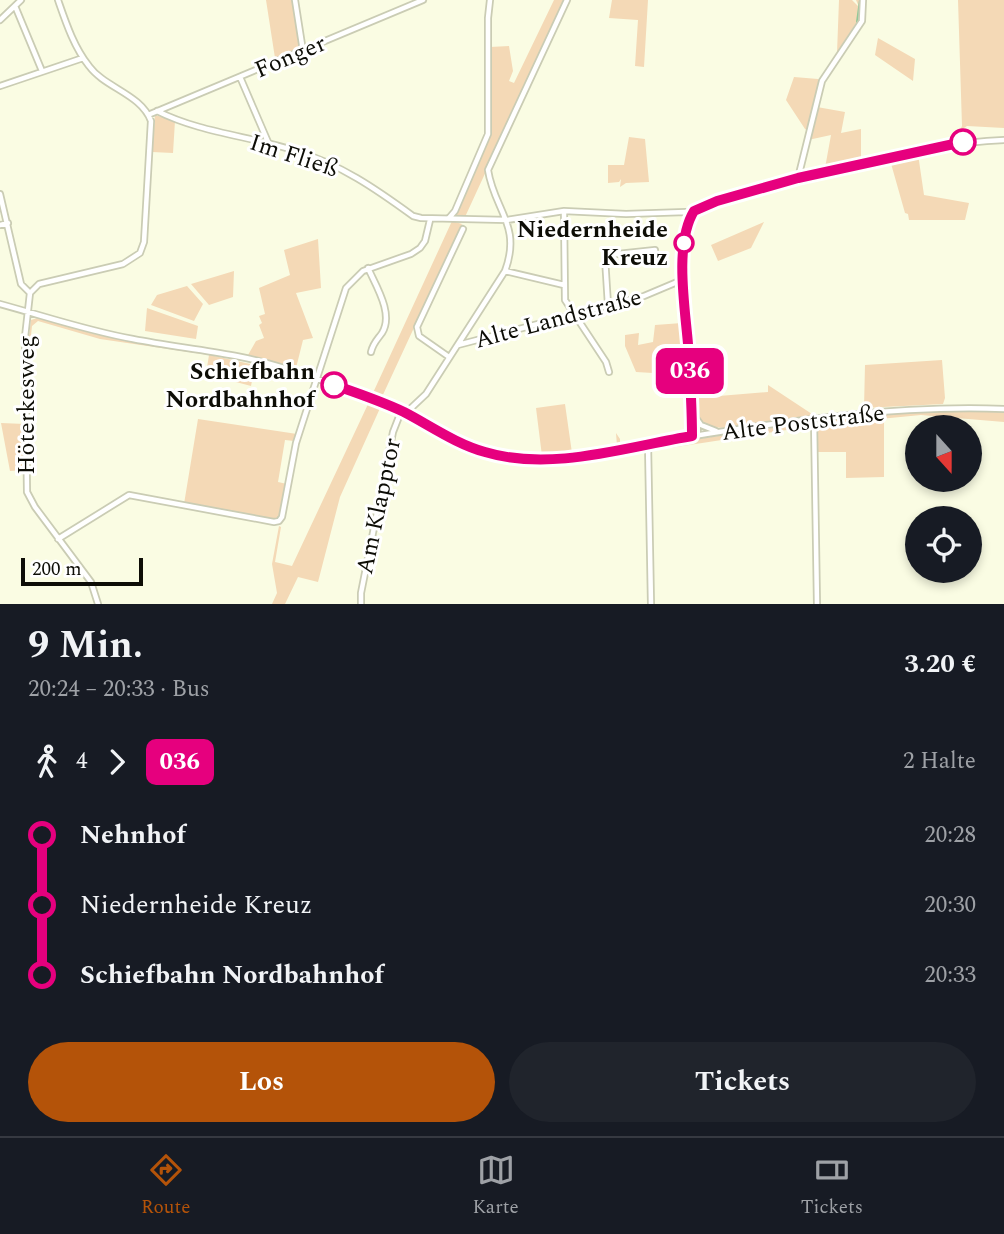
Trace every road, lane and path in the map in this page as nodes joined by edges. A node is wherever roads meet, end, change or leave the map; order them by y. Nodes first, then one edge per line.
1 (21, 0) edge
2 (58, 0) edge
3 (295, 0) edge
4 (423, 0) edge
5 (490, 0) edge
6 (567, 0) edge
7 (863, 0) edge
8 (15, 6) junction
9 (0, 20) edge
10 (303, 51) junction
11 (83, 58) junction
12 (42, 71) junction
13 (240, 77) junction
14 (0, 86) edge
15 (157, 111) junction
16 (148, 115) junction
17 (1004, 140) edge
18 (268, 143) junction
19 (798, 178) junction
20 (0, 194) edge
21 (564, 211) junction
22 (691, 214) junction
23 (448, 218) junction
24 (430, 219) junction
25 (507, 220) junction
26 (8, 223) junction
27 (0, 225) edge
28 (463, 229) dead end
29 (656, 250) dead end
30 (368, 268) junction
31 (505, 271) junction
32 (682, 280) junction
33 (564, 285) junction
34 (30, 293) junction
35 (0, 304) edge
36 (608, 305) junction
37 (27, 311) junction
38 (574, 314) junction
39 (458, 345) junction
40 (371, 352) dead end
41 (449, 357) junction
42 (609, 372) dead end
43 (316, 379) junction
44 (692, 397) junction
45 (1004, 409) edge
46 (406, 411) junction
47 (696, 418) junction
48 (814, 419) junction
49 (731, 431) junction
50 (695, 436) junction
51 (648, 444) junction
52 (58, 539) junction
53 (98, 604) edge
54 (361, 604) edge
55 (651, 604) edge
56 (817, 604) edge

1 - 8 street
2 - 11 street
3 - 10 street
4 - 10 street, Fonger
5 - 23 street
6 - 25 street
7 - 19 street
8 - 9 street
8 - 12 street
10 - 13 street, Fonger
11 - 12 street
11 - 16 street
12 - 14 street
13 - 15 street, Fonger
13 - 18 street
15 - 16 street
15 - 18 street, Im Fließ
16 - 34 street
17 - 19 street
18 - 24 street, Im Fließ
19 - 22 street
20 - 26 street
21 - 22 street
21 - 25 street
21 - 33 street
22 - 32 street
23 - 24 street
23 - 25 street
24 - 30 street
25 - 31 street
26 - 27 street
26 - 34 street
28 - 41 street
29 - 36 street
30 - 40 street
30 - 43 street
31 - 33 street
31 - 39 street
32 - 36 street, Alte Landstraße
32 - 44 street
33 - 38 street
34 - 37 street, Höterkesweg
35 - 37 street, Alte Poststraße
36 - 38 street, Alte Landstraße
37 - 43 street, Alte Poststraße
37 - 52 street, Höterkesweg
38 - 39 street, Alte Landstraße
38 - 42 street
39 - 41 street, Alte Landstraße
41 - 46 street, Alte Landstraße
43 - 46 street, Alte Poststraße
43 - 52 street
44 - 47 street
44 - 50 street
45 - 48 street, Alte Poststraße
46 - 51 street, Alte Poststraße
46 - 54 street, Am Klapptor
47 - 49 street
47 - 50 street
48 - 49 street, Alte Poststraße
48 - 56 street
49 - 50 street, Alte Poststraße
50 - 51 street, Alte Poststraße
51 - 55 street
52 - 53 street, Höterkesweg

